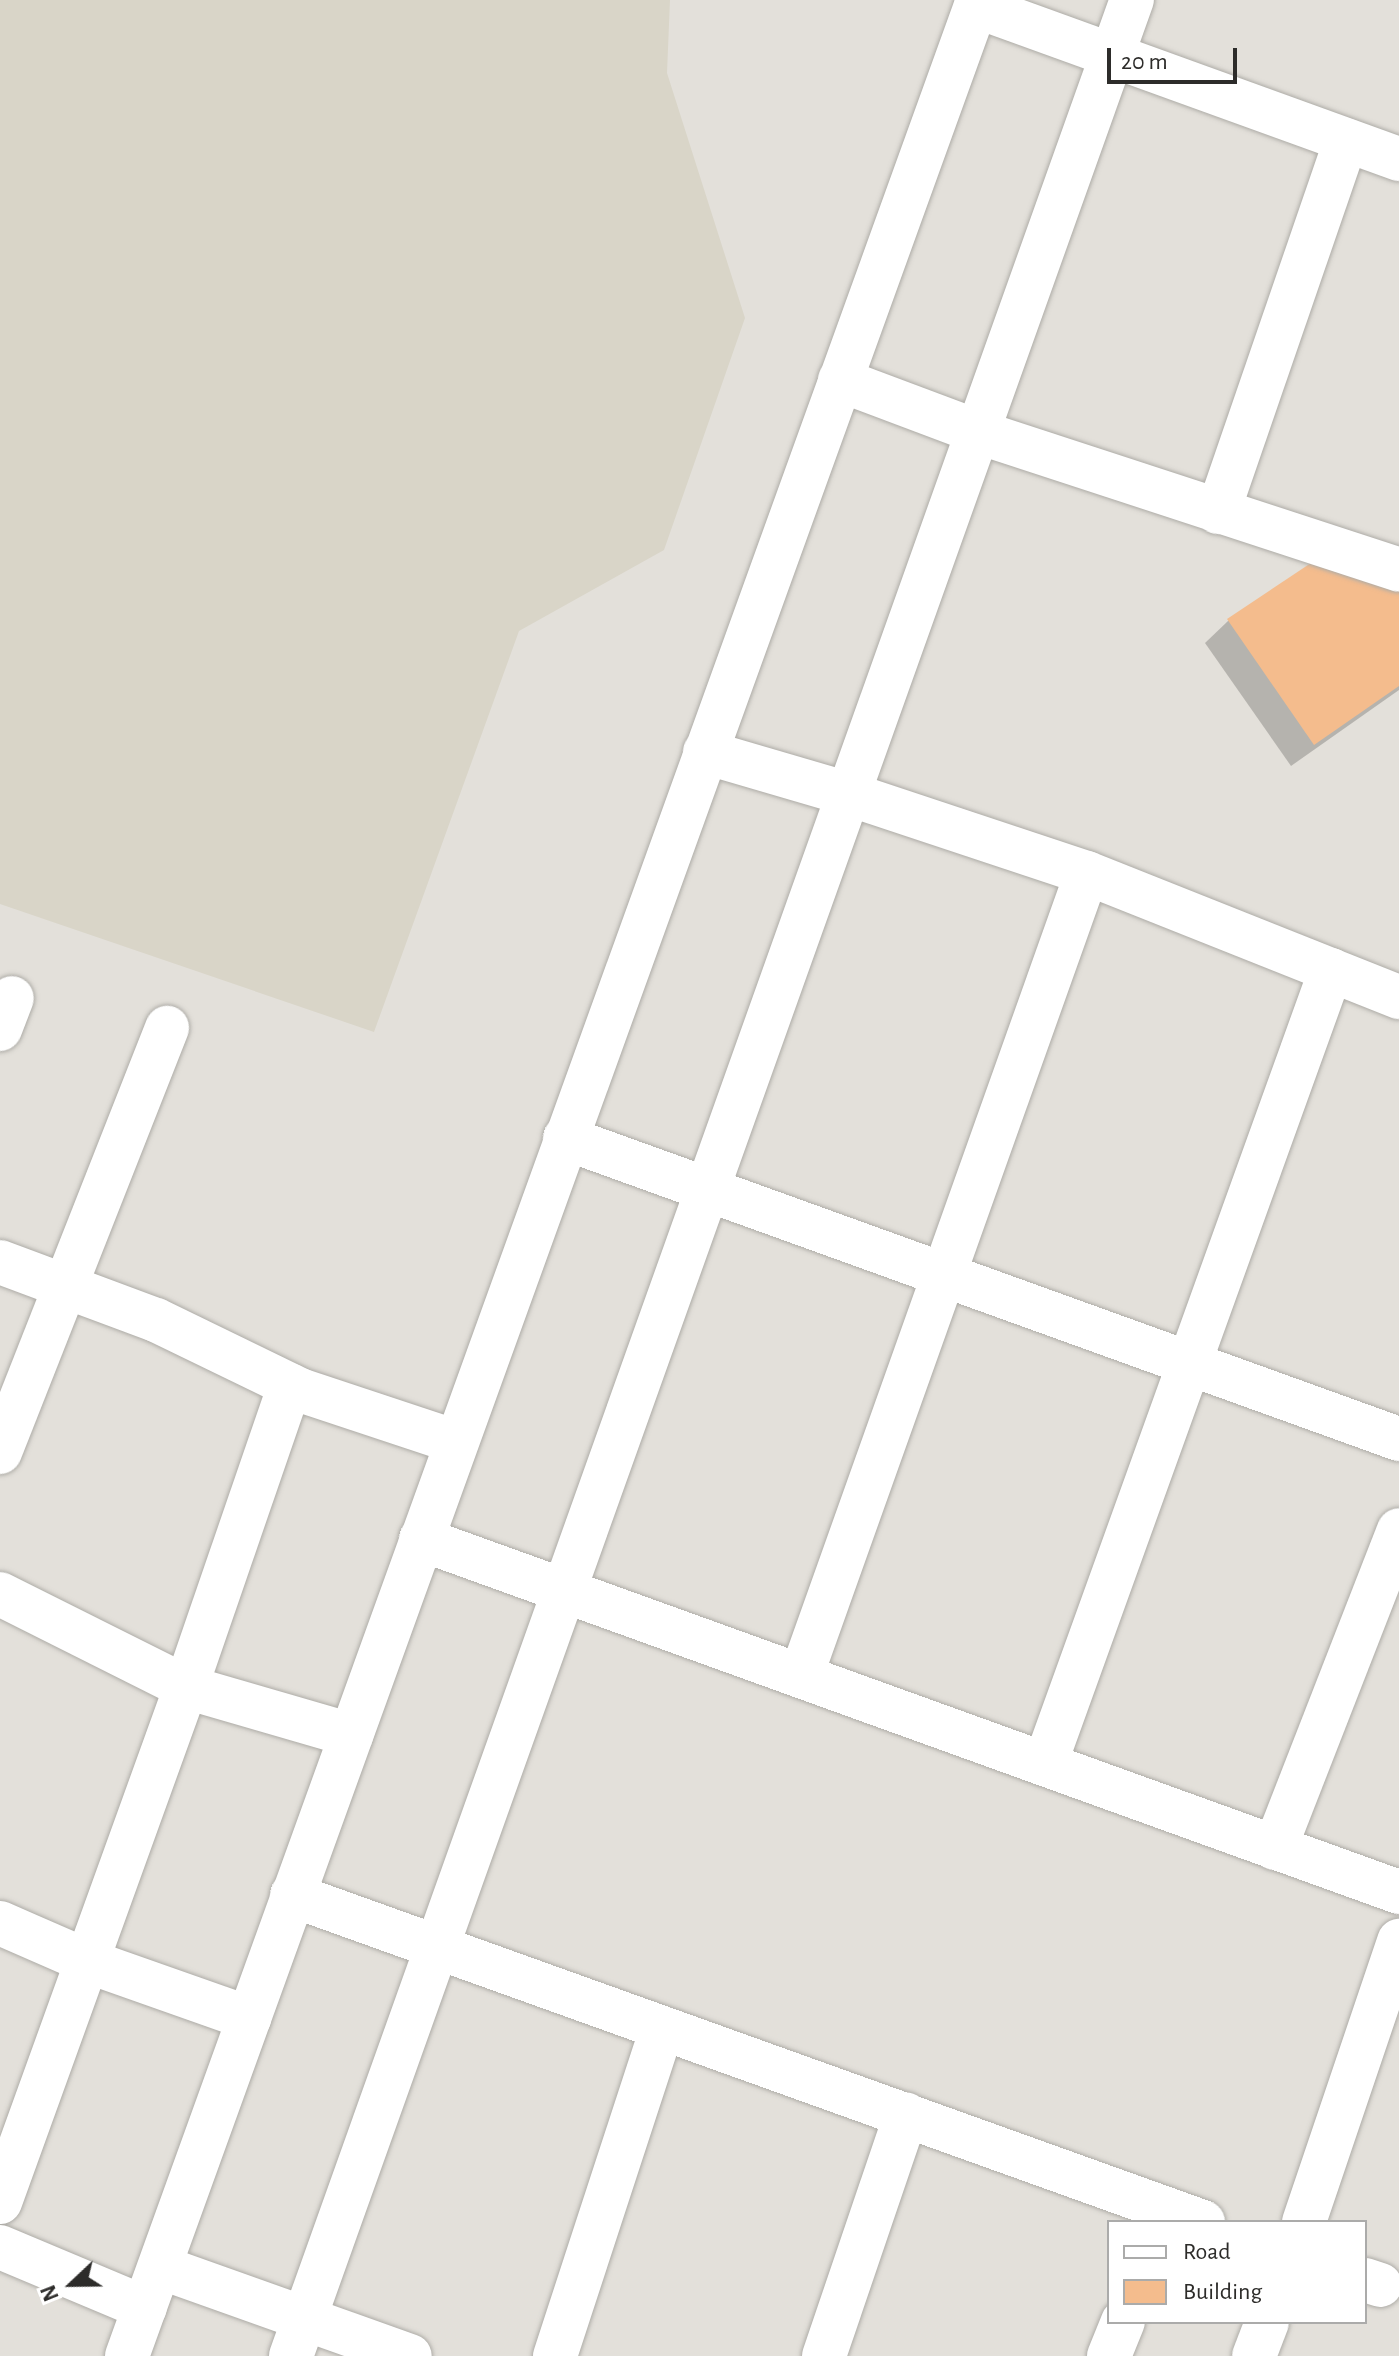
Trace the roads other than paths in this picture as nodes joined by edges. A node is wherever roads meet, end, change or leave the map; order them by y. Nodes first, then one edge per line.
1 (1132, 0) edge
2 (977, 3) edge
3 (1113, 55) junction
4 (1346, 140) junction
5 (1399, 159) edge
6 (840, 380) junction
7 (978, 432) junction
8 (1218, 512) junction
9 (1399, 570) edge
10 (705, 752) junction
11 (849, 794) junction
12 (1087, 873) junction
13 (1331, 970) junction
14 (1399, 997) edge
15 (167, 1028) dead end
16 (565, 1138) junction
17 (707, 1190) junction
18 (0, 1262) edge
19 (945, 1276) junction
20 (67, 1287) junction
21 (1190, 1363) junction
22 (290, 1385) junction
23 (1399, 1439) edge
24 (456, 1442) junction
25 (0, 1452) edge
26 (1399, 1530) edge
27 (421, 1539) junction
28 (564, 1590) junction
29 (0, 1594) edge
30 (801, 1676) junction
31 (186, 1687) junction
32 (351, 1735) junction
33 (1045, 1764) junction
34 (1275, 1848) junction
35 (1399, 1892) edge
36 (292, 1895) junction
37 (0, 1923) edge
38 (1399, 1941) edge
39 (436, 1947) junction
40 (87, 1961) junction
41 (249, 2018) junction
42 (662, 2028) junction
43 (906, 2115) junction
44 (0, 2202) edge
45 (1177, 2218) edge
46 (1305, 2220) edge
47 (0, 2247) edge
48 (160, 2267) junction
49 (145, 2308) junction
50 (1122, 2324) edge
51 (1266, 2324) edge
52 (297, 2337) edge
53 (127, 2356) edge
54 (410, 2356) edge
55 (555, 2356) edge
56 (824, 2356) edge
57 (1109, 2356) edge
58 (1254, 2356) edge

1 - 3 street
2 - 3 street
2 - 6 street
3 - 4 street
3 - 7 street
4 - 5 street
4 - 8 street
6 - 7 street
6 - 10 street
7 - 8 street
7 - 11 street
8 - 9 street
10 - 11 street
10 - 16 street
11 - 12 street
11 - 17 street
12 - 13 street
12 - 19 street
13 - 14 street
13 - 21 street
15 - 20 street
16 - 17 street
16 - 24 street
17 - 19 street
17 - 28 street
18 - 20 street
19 - 21 street
19 - 30 street
20 - 22 street
20 - 25 street
21 - 23 street
21 - 33 street
22 - 24 street
22 - 31 street
24 - 27 street
26 - 34 street
27 - 28 street
27 - 32 street
28 - 30 street
28 - 39 street
29 - 31 street
30 - 33 street
31 - 32 street
31 - 40 street
32 - 36 street
33 - 34 street
34 - 35 street
36 - 39 street
36 - 41 street
37 - 40 street
38 - 46 street
39 - 42 street
39 - 52 street
40 - 41 street
40 - 44 street
41 - 48 street
42 - 43 street
42 - 55 street
43 - 45 street
43 - 56 street
47 - 49 street
48 - 49 street
48 - 52 street
49 - 53 street
50 - 57 street
51 - 58 street
52 - 54 street

